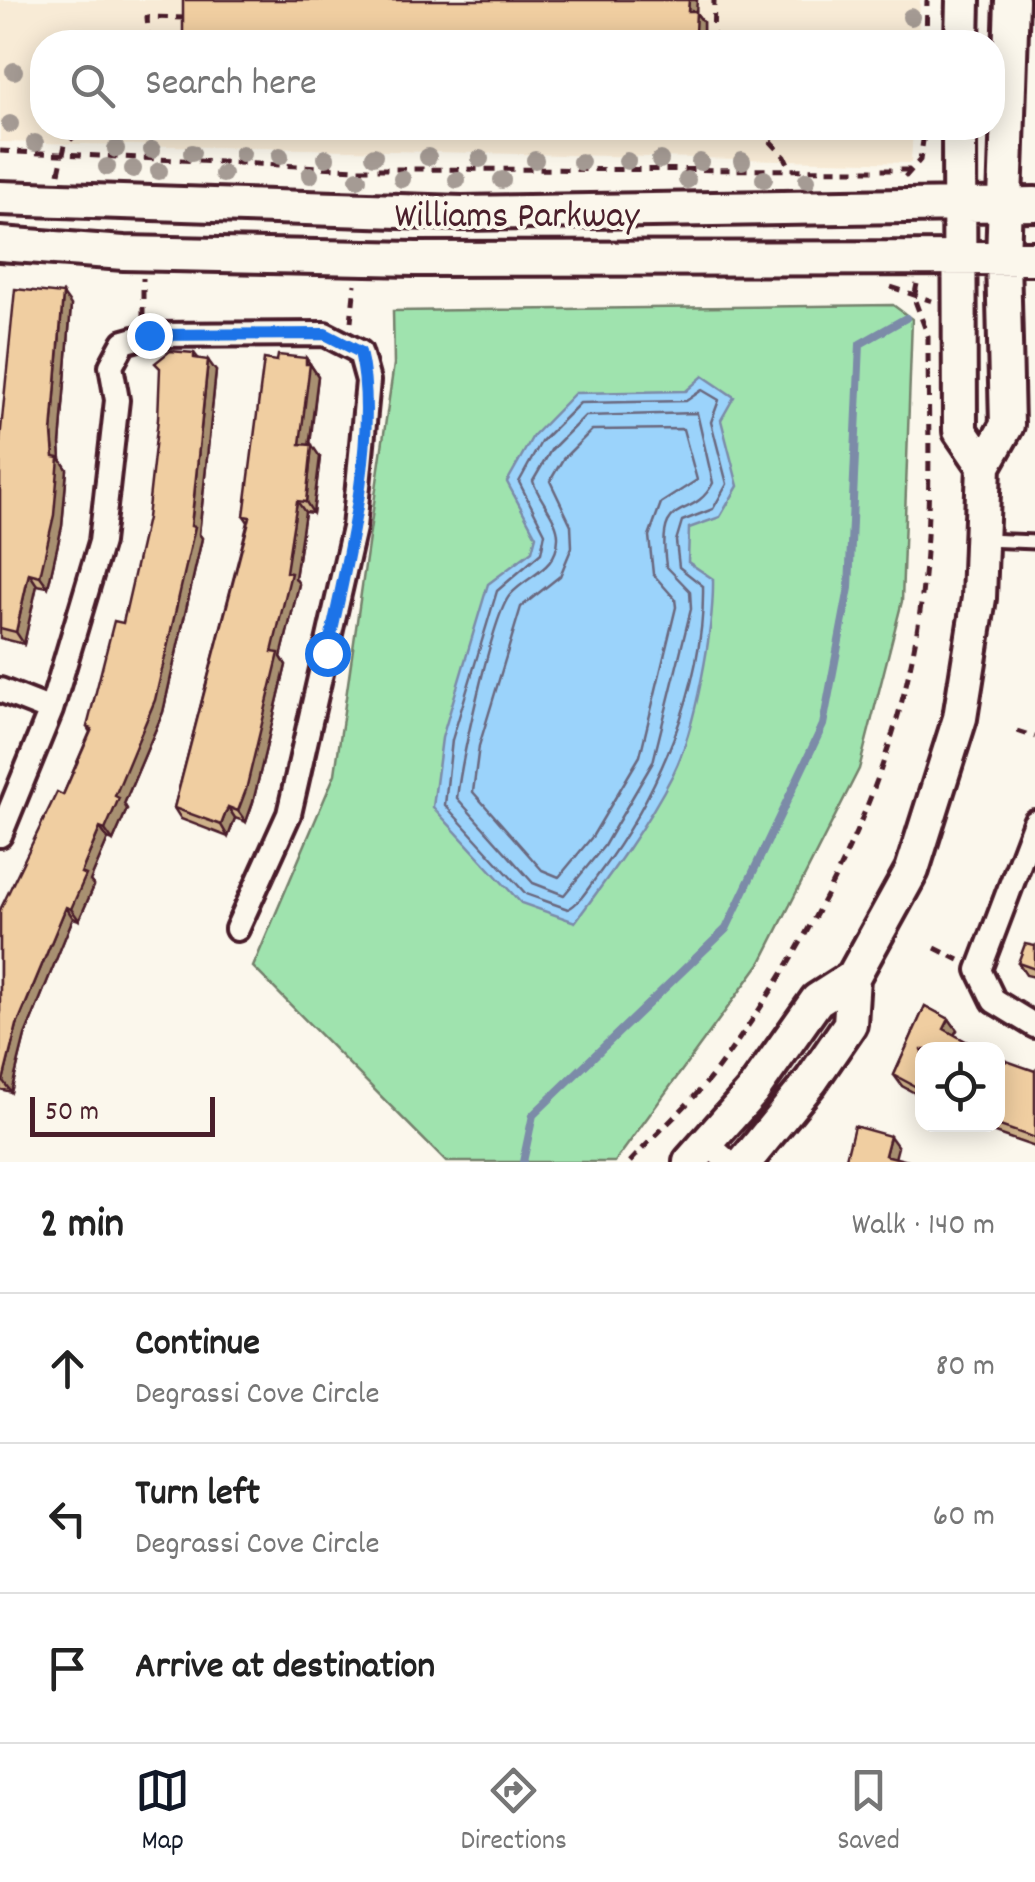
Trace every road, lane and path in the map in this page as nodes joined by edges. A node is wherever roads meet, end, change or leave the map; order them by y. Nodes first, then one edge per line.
1 (714, 0) edge
2 (927, 0) edge
3 (963, 0) edge
4 (1012, 0) edge
5 (191, 18) edge
6 (148, 30) edge
7 (713, 30) edge
8 (926, 30) edge
9 (962, 30) edge
10 (69, 140) edge
11 (770, 140) edge
12 (924, 140) edge
13 (960, 140) edge
14 (0, 151) edge
15 (62, 155) junction
16 (922, 155) junction
17 (930, 156) dead end
18 (791, 170) junction
19 (59, 173) dead end
20 (0, 198) edge
21 (1021, 204) edge
22 (957, 205) junction
23 (0, 244) edge
24 (958, 258) junction
25 (1019, 258) edge
26 (144, 265) dead end
27 (356, 276) dead end
28 (917, 288) dead end
29 (914, 298) junction
30 (935, 301) dead end
31 (149, 335) junction
32 (350, 345) junction
33 (984, 466) junction
34 (984, 540) junction
35 (1035, 542) edge
36 (0, 690) edge
37 (51, 710) junction
38 (1017, 731) dead end
39 (1035, 737) edge
40 (1035, 822) edge
41 (0, 836) edge
42 (236, 930) dead end
43 (853, 977) junction
44 (1035, 1026) edge
45 (709, 1156) edge
46 (630, 1162) edge
47 (745, 1162) edge

1 - 7 path
2 - 8 path
3 - 9 main road
4 - 21 main road
5 - 6 path
10 - 15 path
11 - 18 path
12 - 16 path
13 - 22 main road
14 - 15 path
15 - 18 path
15 - 19 path
16 - 17 path
16 - 18 path
20 - 22 main road, Williams Parkway
21 - 22 main road, Williams Parkway
21 - 25 main road
22 - 24 main road
23 - 24 main road, Williams Parkway
24 - 25 main road, Williams Parkway
24 - 33 main road
25 - 33 main road
26 - 31 path
27 - 32 path
28 - 29 path
29 - 30 path
29 - 46 path
31 - 32 street
31 - 37 street
32 - 42 street
33 - 34 main road
34 - 35 lane
34 - 43 main road
36 - 37 street
37 - 41 street
38 - 39 path
40 - 44 street
43 - 45 main road
43 - 47 main road

